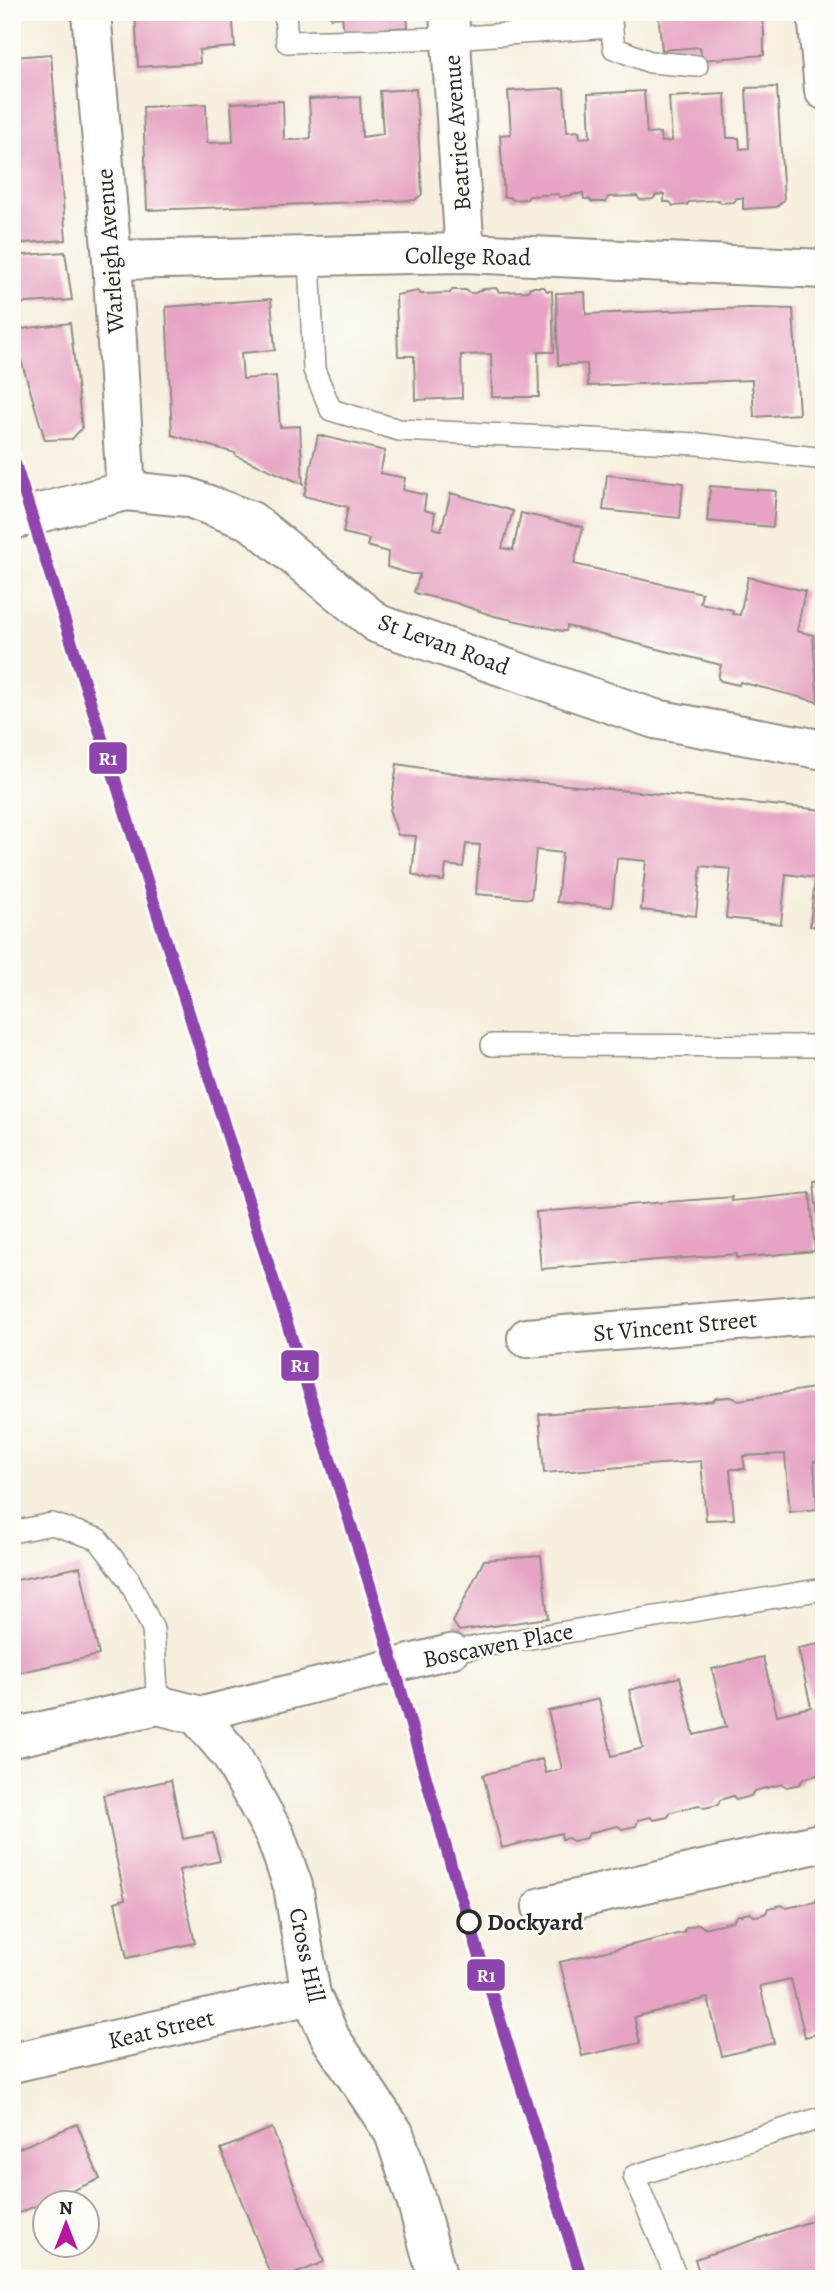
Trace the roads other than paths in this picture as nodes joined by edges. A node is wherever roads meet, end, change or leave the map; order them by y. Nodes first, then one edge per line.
1 (91, 12) edge
2 (285, 12) edge
3 (817, 12) edge
4 (610, 19) edge
5 (450, 25) edge
6 (697, 66) dead end
7 (824, 90) edge
8 (466, 253) junction
9 (309, 257) junction
10 (112, 260) junction
11 (824, 269) edge
12 (824, 459) edge
13 (126, 491) junction
14 (12, 520) edge
15 (824, 750) edge
16 (492, 1045) dead end
17 (824, 1046) edge
18 (824, 1314) edge
19 (527, 1338) dead end
20 (12, 1532) edge
21 (824, 1589) edge
22 (452, 1651) joint
23 (159, 1705) junction
24 (197, 1715) junction
25 (12, 1738) edge
26 (824, 1842) edge
27 (542, 1908) dead end
28 (311, 1995) junction
29 (12, 2063) edge
30 (824, 2117) edge
31 (438, 2279) edge
32 (677, 2279) edge

1 - 10 street, Warleigh Avenue
2 - 5 lane
3 - 7 street
4 - 5 lane
4 - 6 lane
5 - 8 street, Beatrice Avenue
8 - 9 street, College Road
8 - 11 street, College Road
9 - 10 street, College Road
9 - 12 lane
10 - 13 street, Warleigh Avenue
13 - 14 street, St Levan Road
13 - 15 street, St Levan Road
16 - 17 lane
18 - 19 street, St Vincent Street
20 - 23 lane
21 - 22 lane, Boscawen Place
22 - 24 street, Boscawen Place
23 - 24 street, Boscawen Place
23 - 25 street, Boscawen Place
24 - 28 street, Cross Hill
26 - 27 street
28 - 29 street, Keat Street
28 - 31 street, Cross Hill
30 - 32 lane

